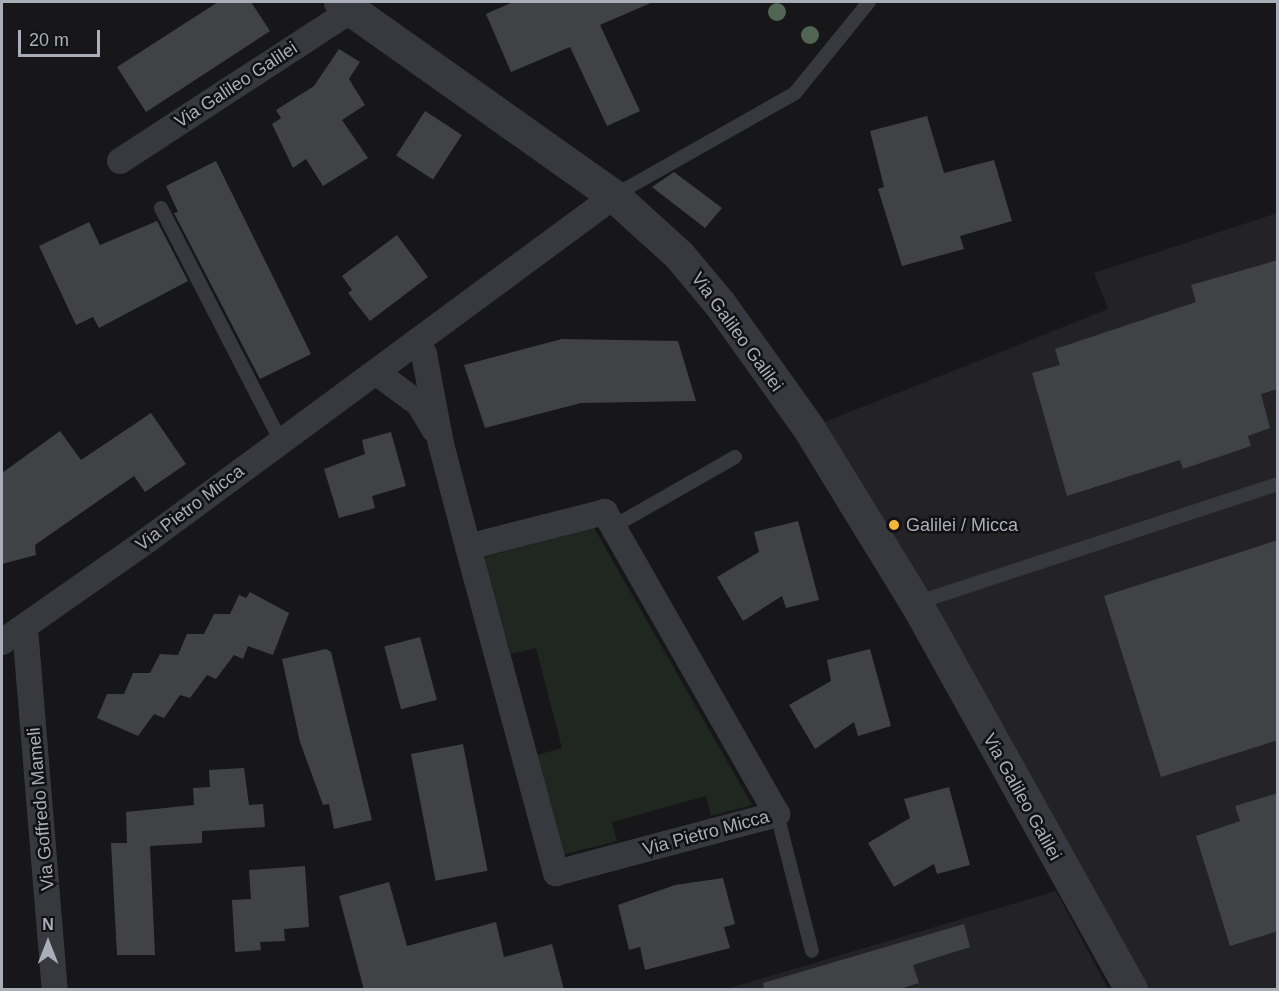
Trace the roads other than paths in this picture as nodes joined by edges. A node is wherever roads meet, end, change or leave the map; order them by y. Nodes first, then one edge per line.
1 (869, 2) edge
2 (346, 6) edge
3 (120, 160) dead end
4 (614, 196) junction
5 (161, 208) dead end
6 (416, 344) junction
7 (377, 373) junction
8 (281, 441) junction
9 (441, 444) junction
10 (735, 457) dead end
11 (1278, 484) edge
12 (616, 525) junction
13 (468, 547) junction
14 (916, 603) junction
15 (25, 628) junction
16 (2, 642) edge
17 (777, 814) junction
18 (812, 951) dead end
19 (56, 990) edge
20 (1131, 990) edge

1 - 4 lane
2 - 3 street, Via Galileo Galilei
2 - 4 street, Via Galileo Galilei
4 - 6 street, Via Pietro Micca
4 - 14 street, Via Galileo Galilei
5 - 8 lane
6 - 7 street, Via Pietro Micca
6 - 9 street, Via Pietro Micca
7 - 8 street, Via Pietro Micca
7 - 9 street, Via Pietro Micca
8 - 15 street, Via Pietro Micca
9 - 13 street, Via Pietro Micca
10 - 12 lane
11 - 14 lane
12 - 13 street
12 - 17 street, Via Pietro Micca
13 - 17 street, Via Pietro Micca
14 - 20 street, Via Galileo Galilei
15 - 16 street, Via Pietro Micca
15 - 19 street, Via Goffredo Mameli
17 - 18 lane

